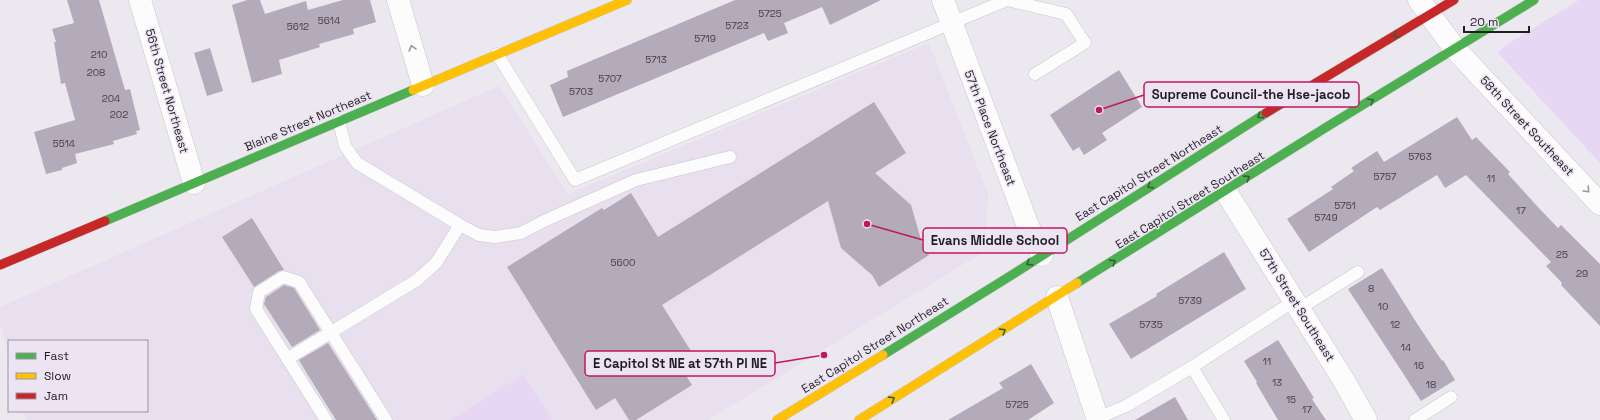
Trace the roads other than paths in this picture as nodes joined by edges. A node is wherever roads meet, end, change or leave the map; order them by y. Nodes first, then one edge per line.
1 (140, 0) edge
2 (398, 0) edge
3 (627, 0) edge
4 (943, 0) edge
5 (1454, 0) edge
6 (1534, 0) edge
7 (1424, 8) edge
8 (951, 24) junction
9 (1455, 49) junction
10 (497, 54) junction
11 (1035, 74) dead end
12 (423, 85) junction
13 (339, 121) junction
14 (730, 157) dead end
15 (194, 183) junction
16 (1226, 192) junction
17 (1600, 204) edge
18 (460, 225) junction
19 (1042, 255) junction
20 (0, 266) edge
21 (1358, 272) dead end
22 (1057, 297) junction
23 (1297, 305) junction
24 (330, 332) junction
25 (287, 359) junction
26 (1192, 367) junction
27 (1452, 397) dead end
28 (1096, 419) edge
29 (326, 420) edge
30 (386, 420) edge
31 (777, 420) edge
32 (859, 420) edge
33 (1224, 420) edge
34 (1366, 420) edge
35 (1415, 420) edge

1 - 15 street, 56th Street Northeast
12 -> 2 street
3 - 10 main road, Blaine Street Northeast
4 - 8 street, 57th Place Northeast
5 - 7 main road, East Capitol Street Northeast
6 - 9 main road, East Capitol Street Southeast
7 - 9 street, 58th Street Southeast
7 -> 19 main road, East Capitol Street Northeast
8 - 10 lane
8 - 11 lane
8 - 19 street, 57th Place Northeast
16 -> 9 main road, East Capitol Street Southeast
9 -> 17 street, 58th Street Southeast
10 - 12 main road, Blaine Street Northeast
12 - 13 main road, Blaine Street Northeast
13 - 15 main road, Blaine Street Northeast
13 - 18 lane
14 - 18 lane
15 - 20 main road, Blaine Street Northeast
22 -> 16 main road, East Capitol Street Southeast
16 - 23 street, 57th Street Southeast
18 - 24 lane
19 -> 31 main road, East Capitol Street Northeast
21 - 23 lane
22 - 28 street
32 -> 22 main road, East Capitol Street Southeast
23 - 26 lane
23 - 34 street, 57th Street Southeast
24 - 25 lane
24 - 25 lane
24 - 30 lane
25 - 29 lane
26 - 28 lane
26 - 33 lane
27 - 35 lane

